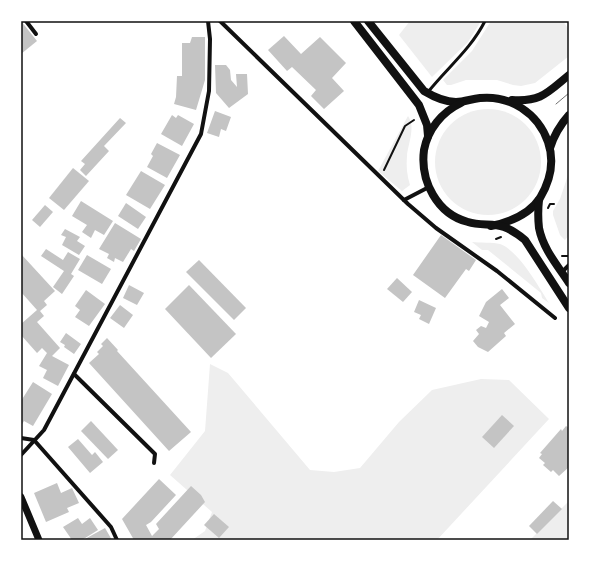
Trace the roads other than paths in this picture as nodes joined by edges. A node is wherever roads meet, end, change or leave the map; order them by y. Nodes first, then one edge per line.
1 (26, 21) edge
2 (208, 21) edge
3 (220, 21) edge
4 (354, 21) edge
5 (368, 21) edge
6 (486, 21) edge
7 (36, 34) dead end
8 (569, 75) edge
9 (427, 93) junction
10 (505, 100) junction
11 (465, 101) junction
12 (569, 115) edge
13 (428, 136) junction
14 (550, 148) junction
15 (429, 187) junction
16 (404, 200) junction
17 (538, 200) junction
18 (491, 226) junction
19 (569, 265) edge
20 (562, 272) junction
21 (569, 282) edge
22 (569, 308) edge
23 (555, 318) dead end
24 (74, 374) junction
25 (21, 438) edge
26 (34, 440) junction
27 (21, 455) edge
28 (154, 463) dead end
29 (21, 497) edge
30 (39, 540) edge
31 (117, 540) edge

1 - 7 street
2 - 24 street
3 - 16 street
4 - 13 main road
5 - 9 main road
6 - 9 lane
8 - 10 main road
9 - 11 main road
10 - 11 main road
10 - 14 main road
11 - 13 main road
12 - 14 main road
13 - 15 main road
14 - 17 main road
15 - 16 street
15 - 18 main road
16 - 23 street
17 - 18 main road
17 - 20 main road
18 - 22 main road
19 - 20 street
20 - 21 main road
24 - 26 street
24 - 28 street
25 - 26 street
26 - 27 street
26 - 31 street
29 - 30 street

